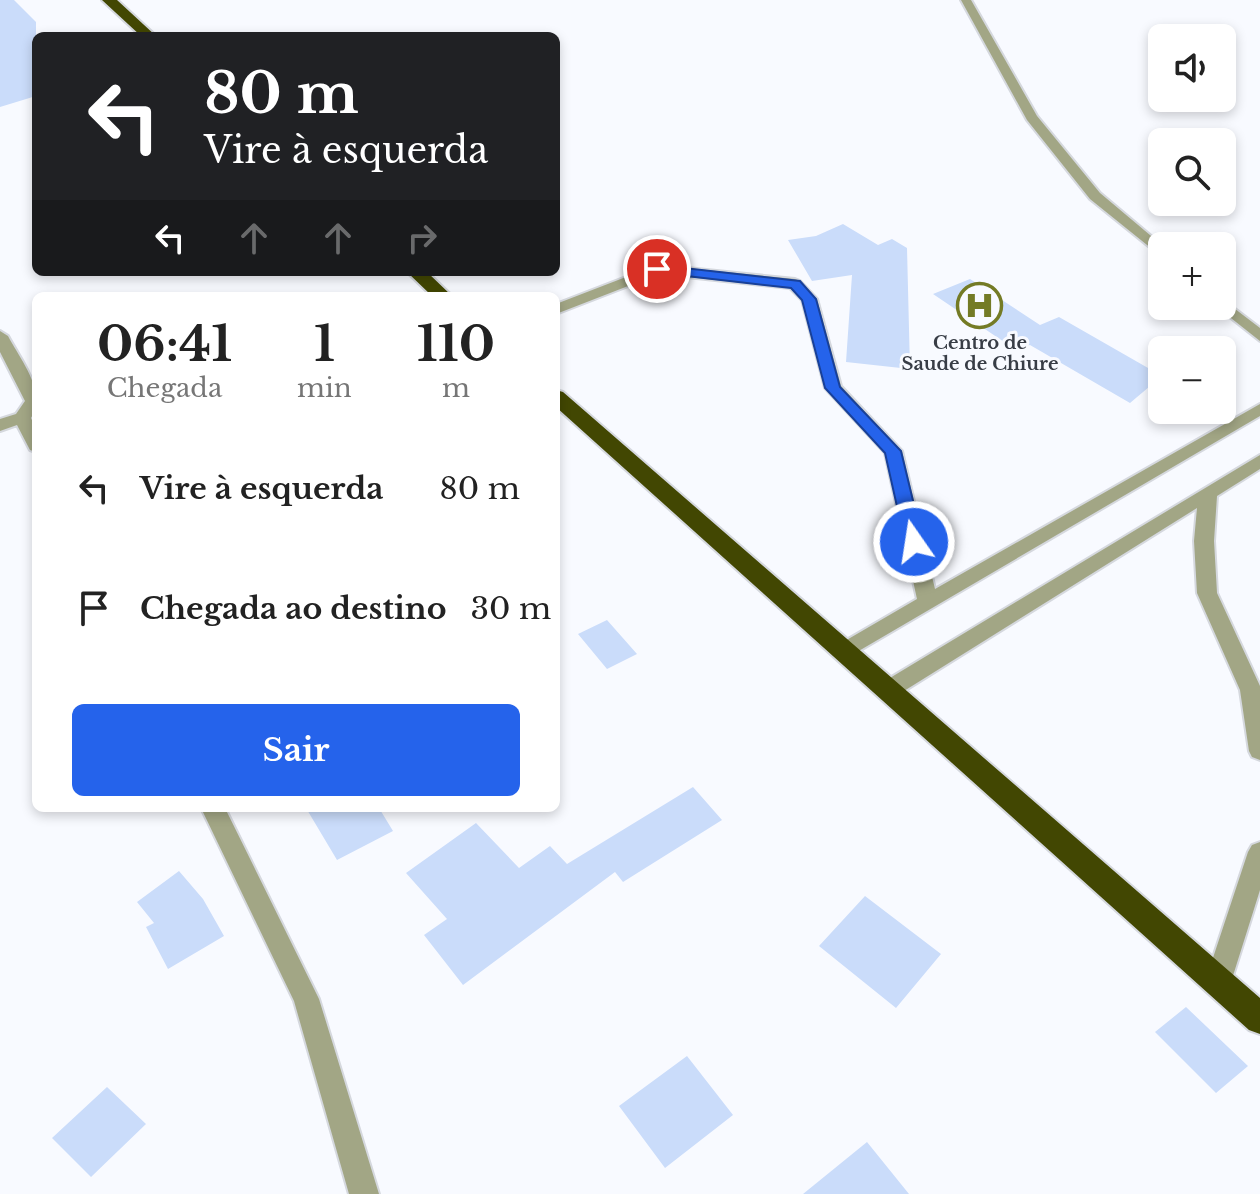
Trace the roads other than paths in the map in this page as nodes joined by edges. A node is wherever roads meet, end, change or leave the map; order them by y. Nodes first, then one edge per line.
1 (109, 0) edge
2 (966, 0) edge
3 (145, 32) edge
4 (1148, 241) edge
5 (420, 276) edge
6 (438, 292) edge
7 (560, 307) edge
8 (1236, 316) edge
9 (0, 336) edge
10 (1260, 336) edge
11 (32, 397) edge
12 (560, 400) edge
13 (32, 404) edge
14 (1260, 409) edge
15 (22, 418) junction
16 (0, 425) edge
17 (32, 438) edge
18 (1260, 461) edge
19 (1208, 492) junction
20 (928, 602) junction
21 (845, 651) junction
22 (888, 690) junction
23 (1260, 751) edge
24 (215, 812) edge
25 (1260, 852) edge
26 (1218, 982) junction
27 (1260, 1019) edge
28 (364, 1194) edge

1 - 3 highway
2 - 4 street
5 - 6 highway
7 - 20 street
8 - 10 street
9 - 11 street
12 - 21 highway
13 - 15 street
14 - 20 street
15 - 16 street
15 - 17 street
18 - 19 street
19 - 22 street
19 - 23 street
20 - 21 street
21 - 22 highway
22 - 26 highway
24 - 28 street
25 - 26 street
26 - 27 highway

